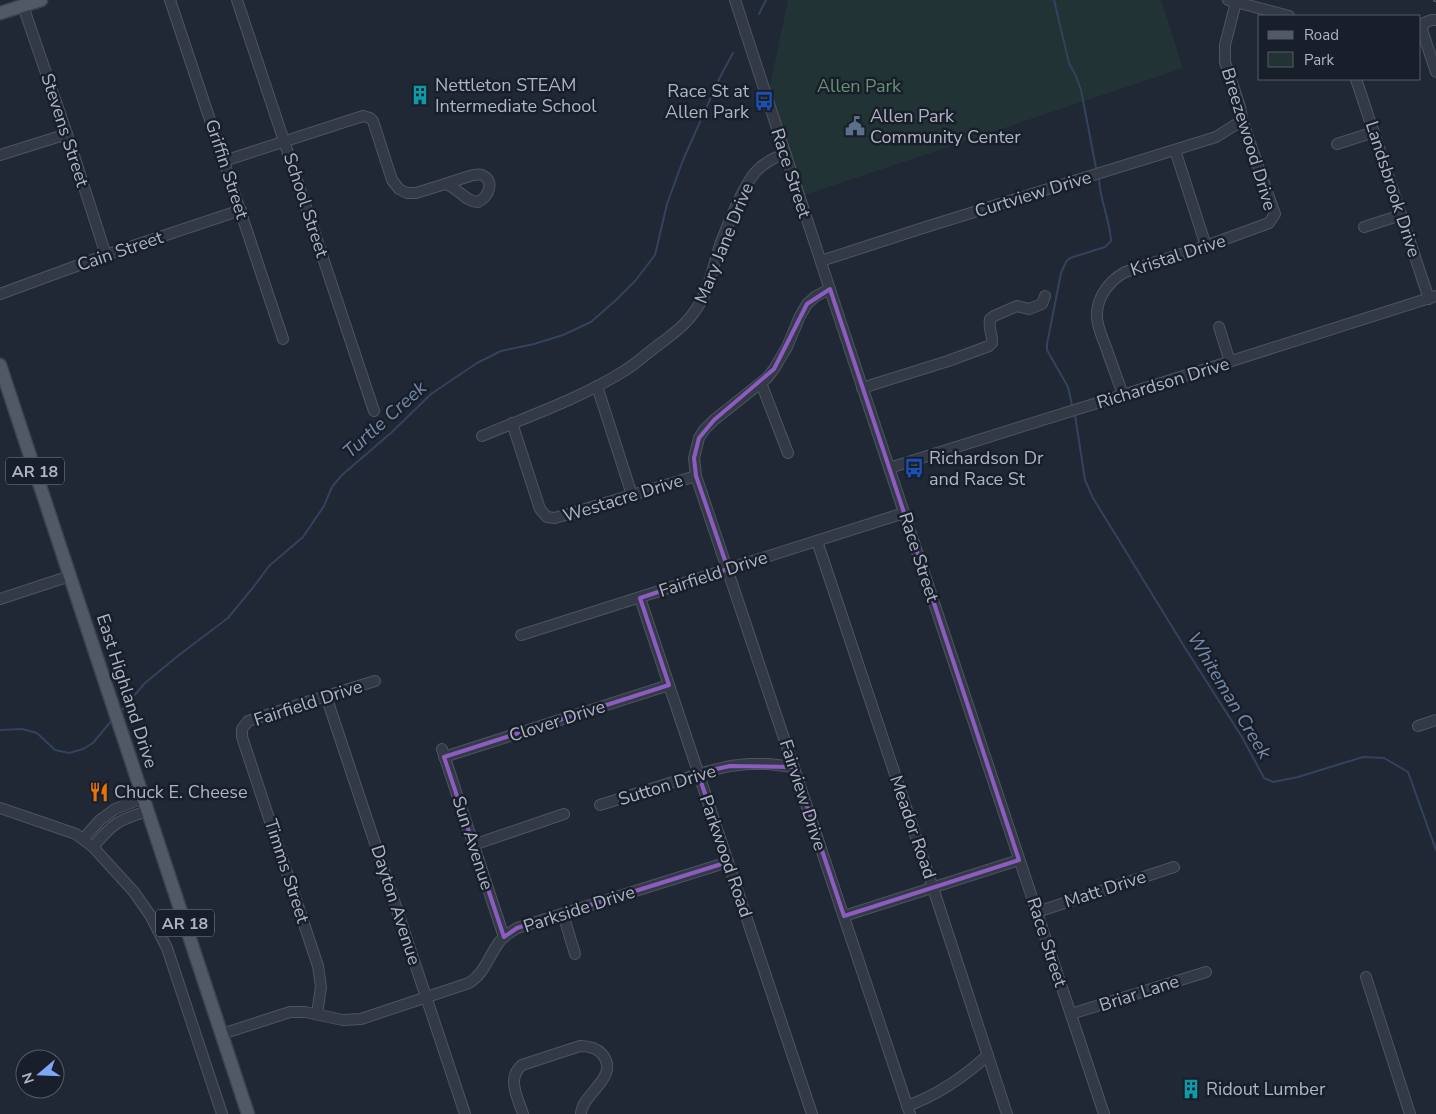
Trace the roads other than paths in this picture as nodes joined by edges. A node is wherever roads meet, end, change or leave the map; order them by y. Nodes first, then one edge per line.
1 (41, 0) edge
2 (170, 0) edge
3 (237, 0) edge
4 (735, 0) edge
5 (1232, 1) edge
6 (26, 3) edge
7 (0, 13) edge
8 (1286, 15) edge
9 (1436, 20) edge
10 (1436, 72) edge
11 (1356, 80) edge
12 (1243, 123) junction
13 (1374, 132) junction
14 (67, 134) junction
15 (285, 141) junction
16 (1337, 144) dead end
17 (1175, 150) junction
18 (785, 154) junction
19 (0, 156) edge
20 (224, 161) junction
21 (445, 184) dead end
22 (241, 210) junction
23 (1401, 215) junction
24 (1274, 218) joint
25 (1364, 227) dead end
26 (1206, 246) junction
27 (106, 255) junction
28 (821, 260) junction
29 (830, 289) junction
30 (0, 294) edge
31 (1045, 296) dead end
32 (1432, 297) edge
33 (1219, 326) dead end
34 (283, 339) dead end
35 (1230, 362) junction
36 (0, 365) edge
37 (761, 383) junction
38 (597, 386) junction
39 (862, 388) junction
40 (1123, 395) junction
41 (374, 411) dead end
42 (512, 423) junction
43 (482, 436) dead end
44 (788, 454) dead end
45 (889, 468) junction
46 (696, 476) junction
47 (632, 495) junction
48 (904, 513) junction
49 (816, 541) junction
50 (728, 569) junction
51 (70, 576) junction
52 (640, 598) junction
53 (0, 599) edge
54 (521, 636) dead end
55 (376, 681) dead end
56 (669, 685) junction
57 (326, 696) junction
58 (1436, 720) edge
59 (1418, 726) dead end
60 (242, 728) joint
61 (443, 753) joint
62 (794, 767) junction
63 (699, 774) junction
64 (144, 798) junction
65 (600, 805) dead end
66 (0, 808) edge
67 (148, 811) junction
68 (564, 814) dead end
69 (83, 839) junction
70 (473, 845) junction
71 (93, 847) junction
72 (1019, 860) junction
73 (728, 862) junction
74 (1174, 867) dead end
75 (933, 888) junction
76 (1036, 912) junction
77 (563, 914) junction
78 (844, 916) junction
79 (504, 937) junction
80 (575, 954) dead end
81 (1206, 972) dead end
82 (1366, 977) dead end
83 (426, 998) junction
84 (317, 1014) junction
85 (1071, 1014) junction
86 (222, 1034) junction
87 (988, 1055) junction
88 (908, 1110) edge
89 (222, 1114) edge
90 (248, 1114) edge
91 (465, 1114) edge
92 (523, 1114) edge
93 (581, 1114) edge
94 (812, 1114) edge
95 (1008, 1114) edge
96 (1104, 1114) edge
97 (1410, 1114) edge

1 - 6 main road
2 - 20 street, Griffin Street
3 - 15 street, School Street
4 - 18 street, Race Street
5 - 8 street
5 - 12 street, Breezewood Drive
6 - 7 main road
6 - 14 street, Stevens Street
9 - 10 street
11 - 13 street, Landsbrook Drive
12 - 17 street, Curtview Drive
12 - 24 street, Breezewood Drive
13 - 16 street
13 - 23 street, Landsbrook Drive
14 - 19 street
14 - 27 street, Stevens Street
15 - 20 street
15 - 21 street
15 - 41 street, School Street
17 - 26 street
17 - 28 street, Curtview Drive
18 - 28 street, Race Street
18 - 38 street, Mary Jane Drive
20 - 22 street, Griffin Street
22 - 27 street, Cain Street
22 - 34 street, Griffin Street
23 - 25 street
23 - 32 street, Landsbrook Drive
24 - 26 street, Kristal Drive
26 - 40 street, Kristal Drive
27 - 30 street, Cain Street
28 - 29 street, Race Street
29 - 37 street, Westacre Drive
29 - 39 street, Race Street
31 - 39 street
32 - 35 street, Richardson Drive
33 - 35 street
35 - 40 street, Richardson Drive
36 - 51 main road, East Highland Drive / AR 18
37 - 44 street
37 - 46 street, Westacre Drive
38 - 42 street, Mary Jane Drive
38 - 47 street
39 - 45 street, Race Street
40 - 45 street, Richardson Drive
42 - 43 street, Mary Jane Drive
42 - 47 street, Westacre Drive
45 - 48 street, Race Street
46 - 47 street, Westacre Drive
46 - 50 street, Fairview Drive
48 - 49 street, Fairfield Drive
48 - 72 street, Race Street
49 - 50 street, Fairfield Drive
49 - 75 street, Meador Road
50 - 52 street, Fairfield Drive
50 - 62 street, Fairview Drive
51 - 53 street
51 - 64 main road, East Highland Drive / AR 18
52 - 54 street, Fairfield Drive
52 - 56 street, Parkwood Road
55 - 57 street, Fairfield Drive
56 - 61 street, Clover Drive
56 - 63 street, Parkwood Road
57 - 60 street, Fairfield Drive
57 - 83 street, Dayton Avenue
58 - 59 street
60 - 84 street, Timms Street
61 - 70 street, Sun Avenue
62 - 63 street, Sutton Drive
62 - 78 street, Fairview Drive
63 - 65 street, Sutton Drive
63 - 73 street, Parkwood Road
64 - 67 main road, East Highland Drive / AR 18
64 - 69 street
66 - 69 street
67 - 71 street
67 - 86 main road, East Highland Drive / AR 18
68 - 70 street
69 - 71 street
70 - 79 street, Sun Avenue
71 - 89 street
72 - 75 street
72 - 76 street, Race Street
73 - 77 street, Parkside Drive
73 - 94 street, Parkwood Road
74 - 76 street, Matt Drive
75 - 78 street
75 - 87 street, Meador Road
76 - 85 street, Race Street
77 - 79 street, Parkside Drive
77 - 80 street
78 - 88 street, Fairview Drive
79 - 83 street, Parkside Drive
81 - 85 street, Briar Lane
82 - 97 street
83 - 84 street, Parkside Drive
83 - 91 street, Dayton Avenue
84 - 86 street, Parkside Drive
85 - 96 street, Race Street
86 - 90 main road, East Highland Drive / AR 18
87 - 88 street
87 - 95 street, Meador Road
92 - 93 street

